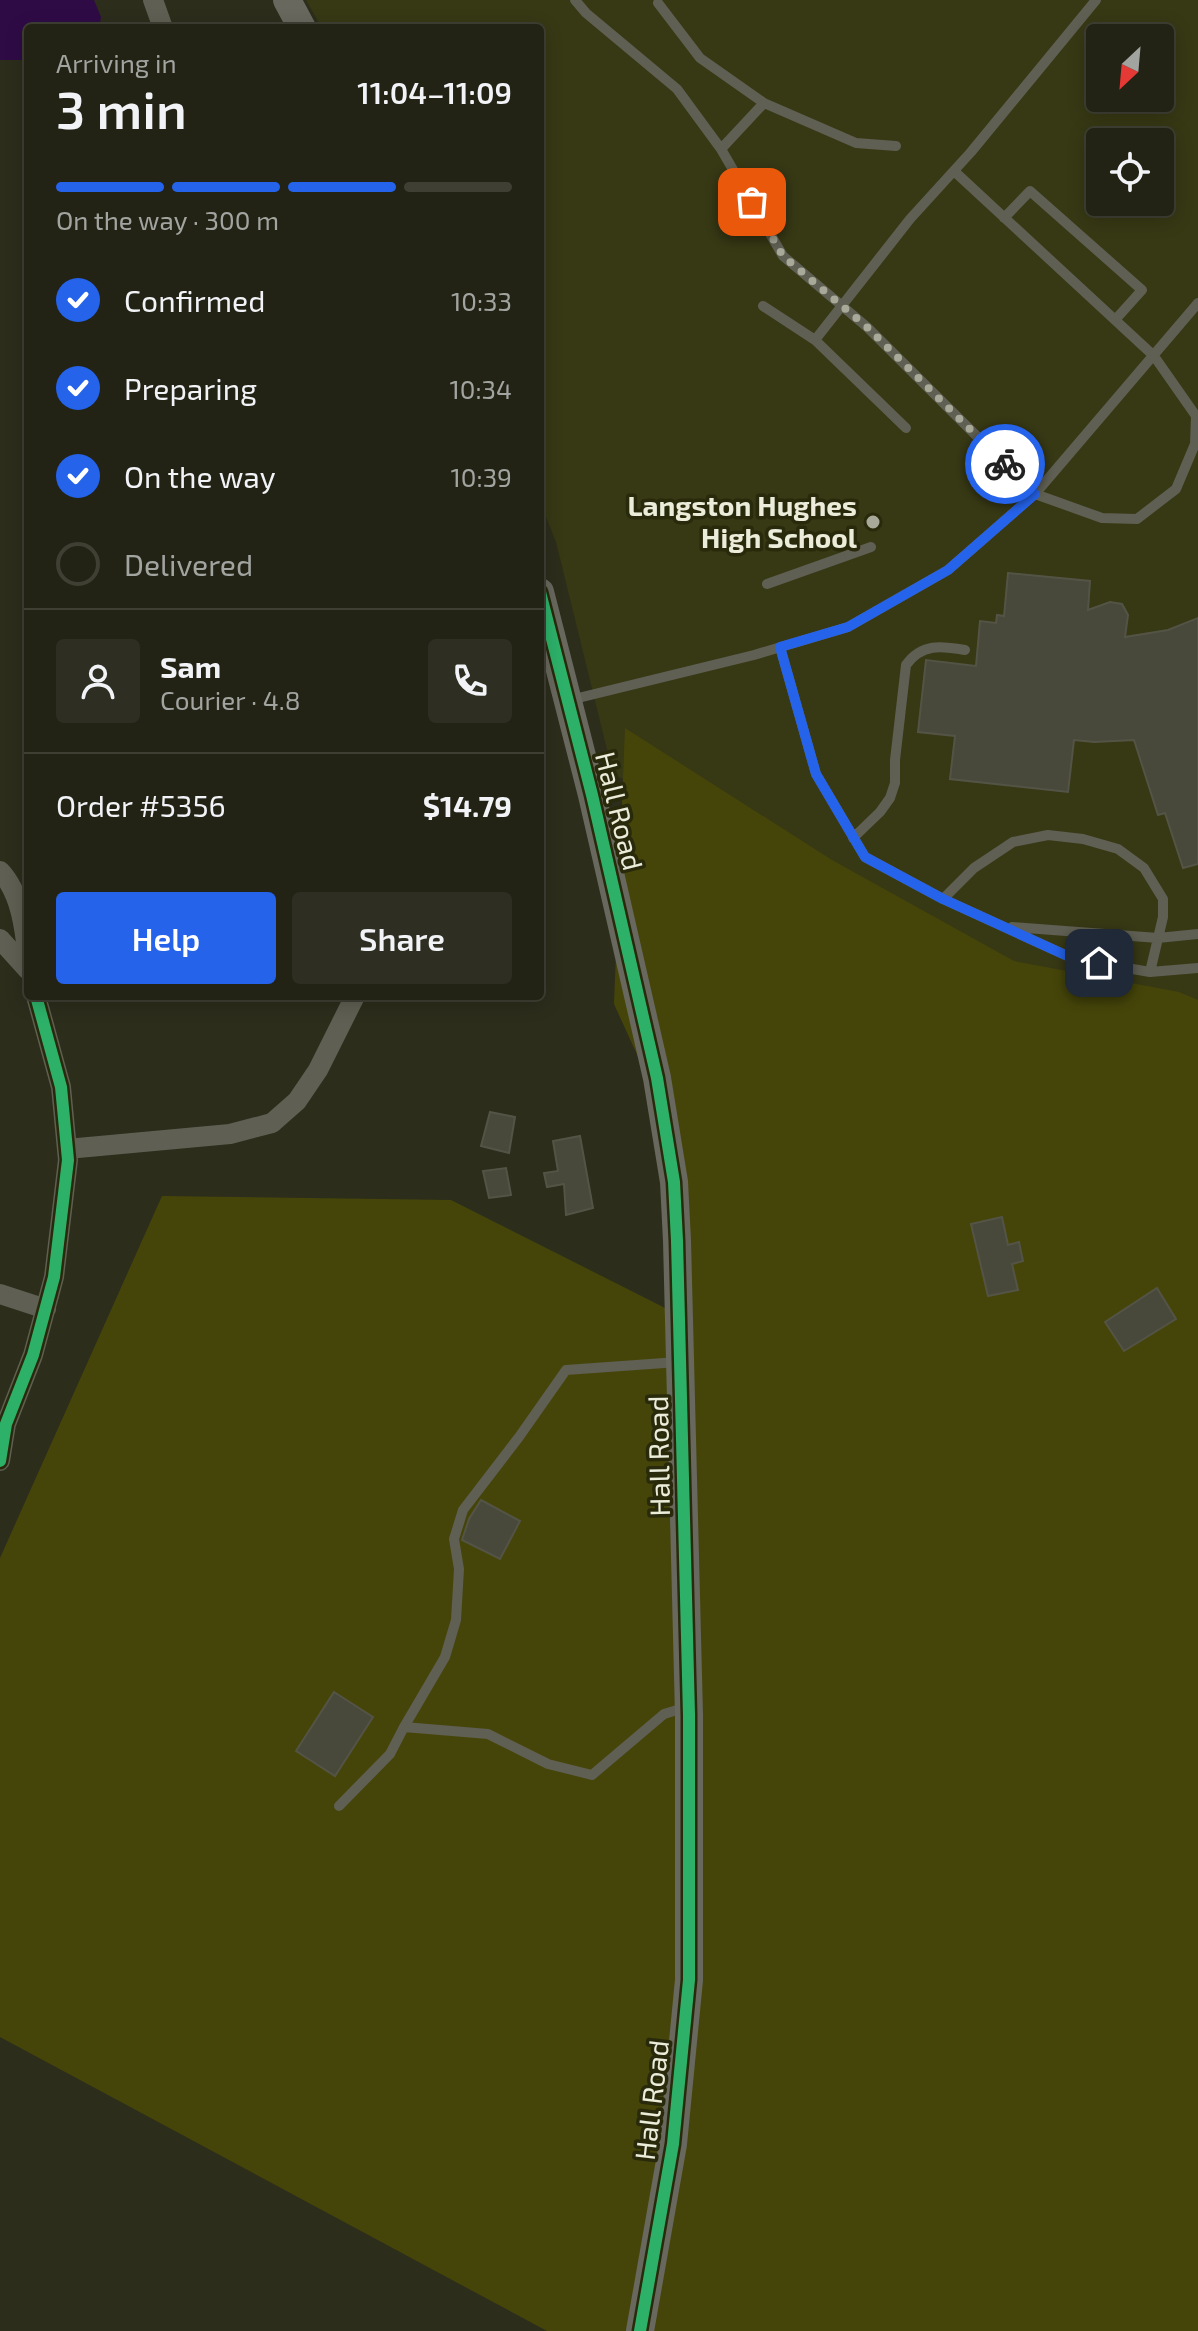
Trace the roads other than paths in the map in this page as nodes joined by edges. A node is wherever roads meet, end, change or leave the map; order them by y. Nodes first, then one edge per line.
1 (153, 0) edge
2 (287, 0) edge
3 (575, 0) edge
4 (1096, 0) edge
5 (658, 3) dead end
6 (162, 24) edge
7 (300, 24) edge
8 (764, 103) junction
9 (896, 146) dead end
10 (721, 149) junction
11 (954, 171) junction
12 (1004, 218) junction
13 (1198, 303) edge
14 (763, 306) dead end
15 (842, 306) junction
16 (1115, 320) junction
17 (815, 340) junction
18 (1154, 356) junction
19 (906, 428) dead end
20 (1035, 494) junction
21 (871, 547) dead end
22 (767, 584) dead end
23 (544, 608) edge
24 (780, 647) junction
25 (965, 650) dead end
26 (567, 700) junction
27 (853, 838) junction
28 (0, 871) edge
29 (943, 899) junction
30 (1003, 926) junction
31 (24, 927) edge
32 (1198, 934) edge
33 (1158, 938) junction
34 (0, 939) edge
35 (24, 966) edge
36 (1198, 968) edge
37 (1150, 972) junction
38 (37, 1000) edge
39 (353, 1000) edge
40 (67, 1149) junction
41 (0, 1294) edge
42 (46, 1309) junction
43 (680, 1362) junction
44 (3, 1428) edge
45 (0, 1461) edge
46 (689, 1707) junction
47 (404, 1727) junction
48 (339, 1806) dead end
49 (640, 2331) edge

1 - 6 street
2 - 7 street
3 - 10 lane
4 - 11 lane
5 - 8 lane
8 - 9 lane
8 - 10 lane
10 - 15 lane
11 - 12 lane
11 - 15 lane
12 - 16 lane
12 - 16 lane
13 - 18 lane
14 - 17 lane
15 - 17 lane
15 - 20 lane
16 - 18 lane
17 - 19 lane
18 - 20 lane
18 - 20 lane
20 - 24 lane
21 - 22 lane
23 - 26 street, Hall Road
24 - 26 lane
24 - 27 lane
25 - 27 lane
26 - 43 street, Hall Road
27 - 29 lane
28 - 31 street
29 - 30 lane
29 - 33 lane
30 - 33 lane
30 - 37 lane
32 - 33 lane
33 - 37 lane
34 - 35 street
36 - 37 lane
38 - 40 street
39 - 40 street
40 - 42 street
41 - 42 street
42 - 44 street
43 - 46 street, Hall Road
43 - 47 lane
44 - 45 street
46 - 47 lane
46 - 49 street, Hall Road
47 - 48 lane

